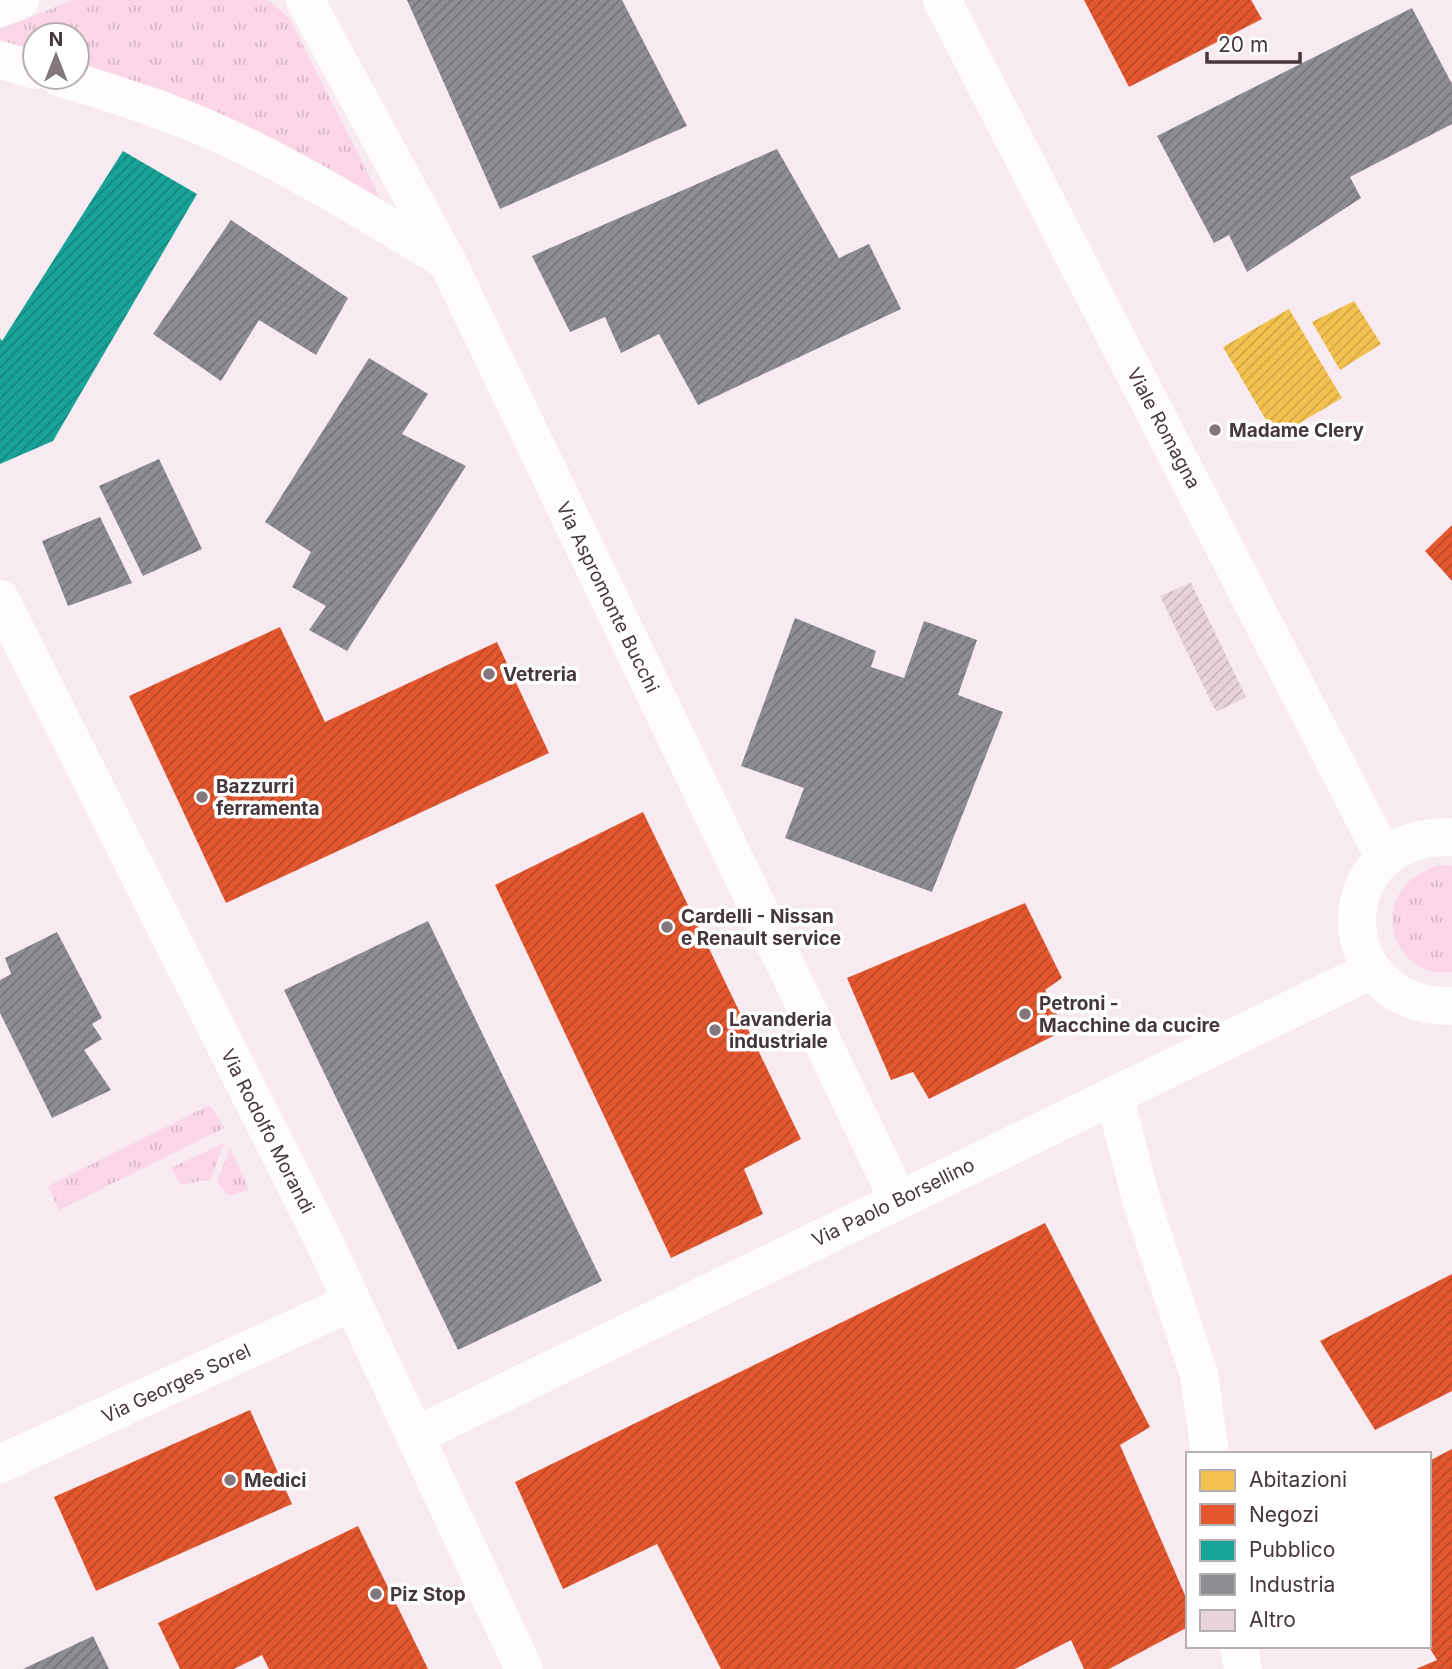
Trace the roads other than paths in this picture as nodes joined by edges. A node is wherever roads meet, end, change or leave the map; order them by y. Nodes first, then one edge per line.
1 (20, 0) edge
2 (305, 0) edge
3 (943, 0) edge
4 (0, 8) edge
5 (0, 60) edge
6 (21, 65) edge
7 (91, 87) edge
8 (447, 261) junction
9 (0, 598) edge
10 (1452, 836) edge
11 (1384, 857) junction
12 (1372, 970) junction
13 (1452, 1006) edge
14 (1114, 1095) junction
15 (898, 1199) junction
16 (352, 1302) junction
17 (415, 1436) junction
18 (1210, 1452) edge
19 (0, 1464) edge
20 (1239, 1648) edge
21 (516, 1666) edge
22 (1242, 1669) edge

1 - 4 street
2 - 8 street, Via Aspromonte Bucchi
3 - 11 street, Viale Romagna
5 - 6 street
7 - 8 street
8 - 15 street, Via Aspromonte Bucchi
9 - 16 street, Via Rodolfo Morandi
10 - 11 street
11 - 12 street
12 - 13 street
12 - 14 street, Via Paolo Borsellino
14 - 15 street, Via Paolo Borsellino
14 - 18 street
15 - 17 street, Via Paolo Borsellino
16 - 17 street, Via Rodolfo Morandi
16 - 19 street, Via Georges Sorel
17 - 21 street, Via Rodolfo Morandi
20 - 22 street

